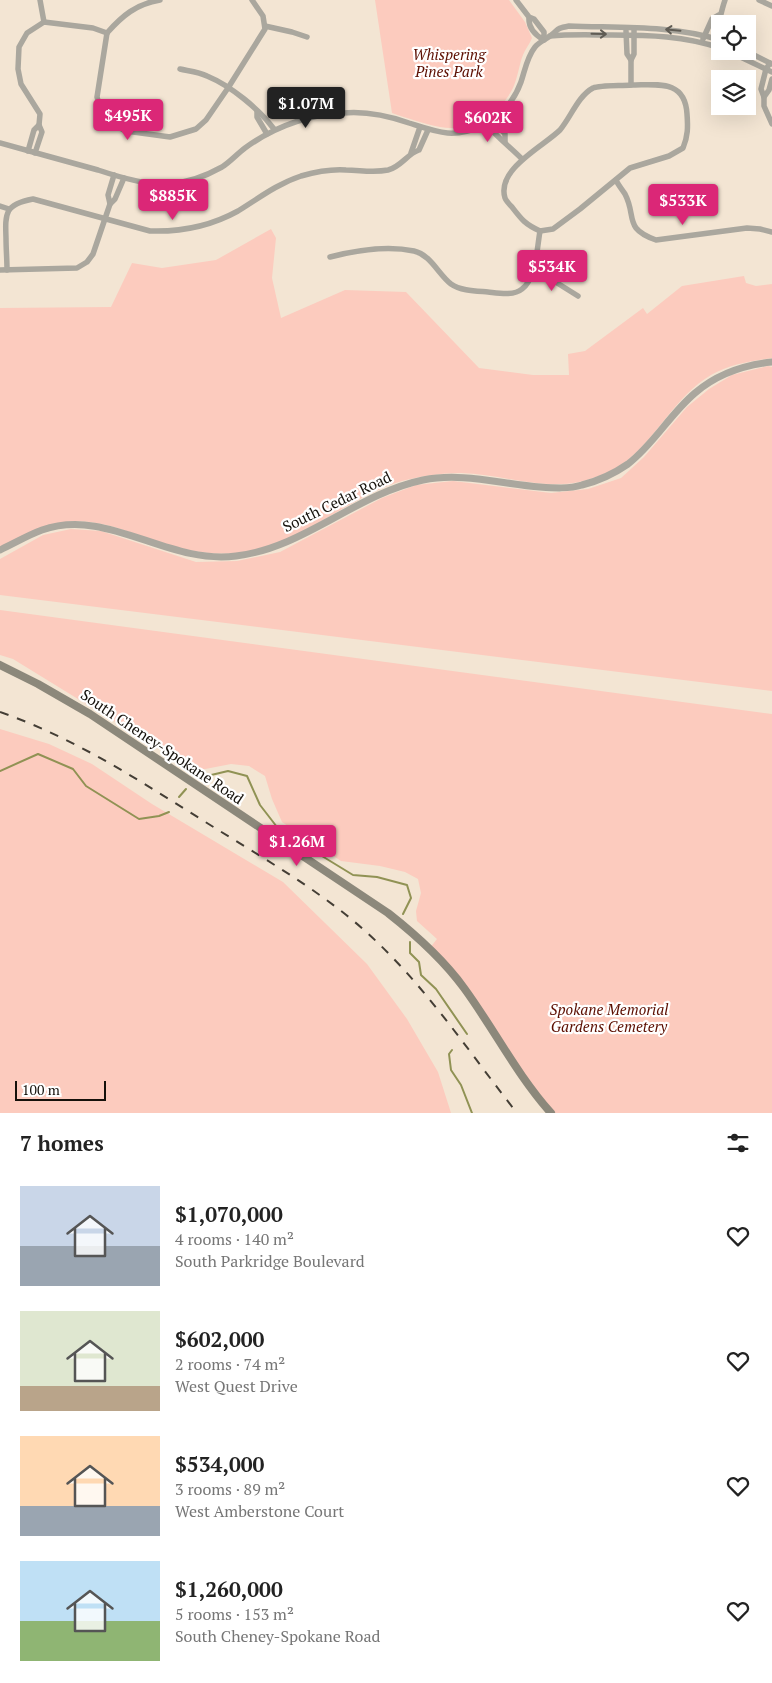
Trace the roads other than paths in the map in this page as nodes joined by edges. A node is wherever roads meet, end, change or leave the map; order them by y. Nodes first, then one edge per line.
1 (40, 0) edge
2 (160, 0) edge
3 (252, 0) edge
4 (516, 0) edge
5 (725, 0) edge
6 (759, 0) edge
7 (772, 6) edge
8 (720, 15) edge
9 (711, 21) edge
10 (44, 22) junction
11 (264, 26) junction
12 (625, 27) junction
13 (634, 28) junction
14 (107, 33) junction
15 (626, 35) junction
16 (634, 35) junction
17 (550, 36) junction
18 (705, 36) junction
19 (307, 37) dead end
20 (711, 38) edge
21 (544, 40) junction
22 (702, 43) junction
23 (711, 45) edge
24 (756, 56) edge
25 (631, 60) junction
26 (747, 60) edge
27 (771, 63) edge
28 (180, 69) dead end
29 (769, 70) edge
30 (772, 79) edge
31 (631, 85) junction
32 (228, 88) junction
33 (764, 97) junction
34 (257, 112) junction
35 (493, 120) junction
36 (486, 124) junction
37 (772, 124) edge
38 (420, 127) junction
39 (274, 129) junction
40 (428, 130) junction
41 (267, 134) junction
42 (505, 142) junction
43 (0, 143) edge
44 (31, 152) junction
45 (411, 153) junction
46 (522, 159) junction
47 (114, 175) junction
48 (124, 178) junction
49 (616, 180) junction
50 (110, 204) junction
51 (0, 206) edge
52 (9, 210) junction
53 (105, 219) junction
54 (540, 231) junction
55 (772, 232) edge
56 (330, 257) dead end
57 (0, 270) edge
58 (7, 270) junction
59 (533, 272) junction
60 (578, 296) dead end
61 (772, 362) edge
62 (0, 550) edge
63 (0, 665) edge
64 (551, 1113) edge

1 - 10 street
2 - 14 street
3 - 11 street
4 - 21 street
5 - 8 street
6 - 7 street
9 - 18 street
10 - 14 street
10 - 44 street
11 - 19 street
11 - 32 street
12 - 13 street
12 - 15 street
12 - 17 street
13 - 16 street
18 -> 13 street
14 - 32 street
15 - 16 street
17 -> 15 street
15 - 25 street
16 - 22 street
16 - 25 street
17 - 21 street
18 - 20 street
18 - 22 street
21 - 35 street
22 - 23 street
24 - 27 street
25 - 31 street
26 - 29 street
27 - 29 street
28 - 32 street
29 - 33 street
30 - 33 street
31 - 46 street
31 - 49 street
32 - 34 street
33 - 37 street
34 - 39 street
34 - 41 street
35 - 36 street
35 - 42 street
36 - 40 street
36 - 42 street
38 - 39 street
38 - 40 street
38 - 45 street
39 - 41 street
40 - 45 street
41 - 48 street
42 - 46 street
43 - 44 street
44 - 47 street
45 - 53 street
46 - 54 street
47 - 48 street
47 - 50 street
48 - 50 street
49 - 54 street
49 - 55 street
50 - 53 street
51 - 52 street
52 - 53 street
52 - 58 street
53 - 58 street
54 - 59 street
56 - 59 street
57 - 58 street
59 - 60 street
61 - 62 street, South Cedar Road
63 - 64 main road, South Cheney-Spokane Road

